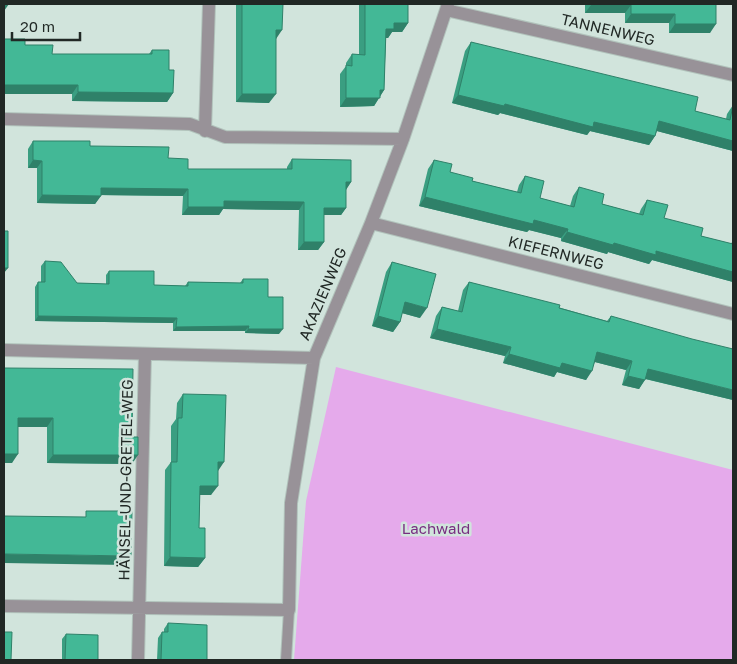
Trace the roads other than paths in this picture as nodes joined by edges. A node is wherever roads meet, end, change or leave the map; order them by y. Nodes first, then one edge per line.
1 (209, 4) edge
2 (447, 7) edge
3 (733, 75) edge
4 (4, 119) edge
5 (205, 131) junction
6 (403, 139) junction
7 (372, 223) junction
8 (733, 314) edge
9 (4, 350) edge
10 (145, 354) junction
11 (314, 358) junction
12 (4, 606) edge
13 (139, 608) junction
14 (289, 610) junction
15 (138, 660) edge
16 (286, 660) edge

1 - 5 street
2 - 3 street, TANNENWEG
2 - 6 street, AKAZIENWEG
4 - 5 street
5 - 6 street
6 - 7 street, AKAZIENWEG
7 - 8 street, KIEFERNWEG
7 - 11 street, AKAZIENWEG
9 - 10 street
10 - 11 street
10 - 13 street, HÄNSEL-UND-GRETEL-WEG
11 - 14 street, AKAZIENWEG
12 - 13 street
13 - 14 street
13 - 15 street, HÄNSEL-UND-GRETEL-WEG
14 - 16 lane

